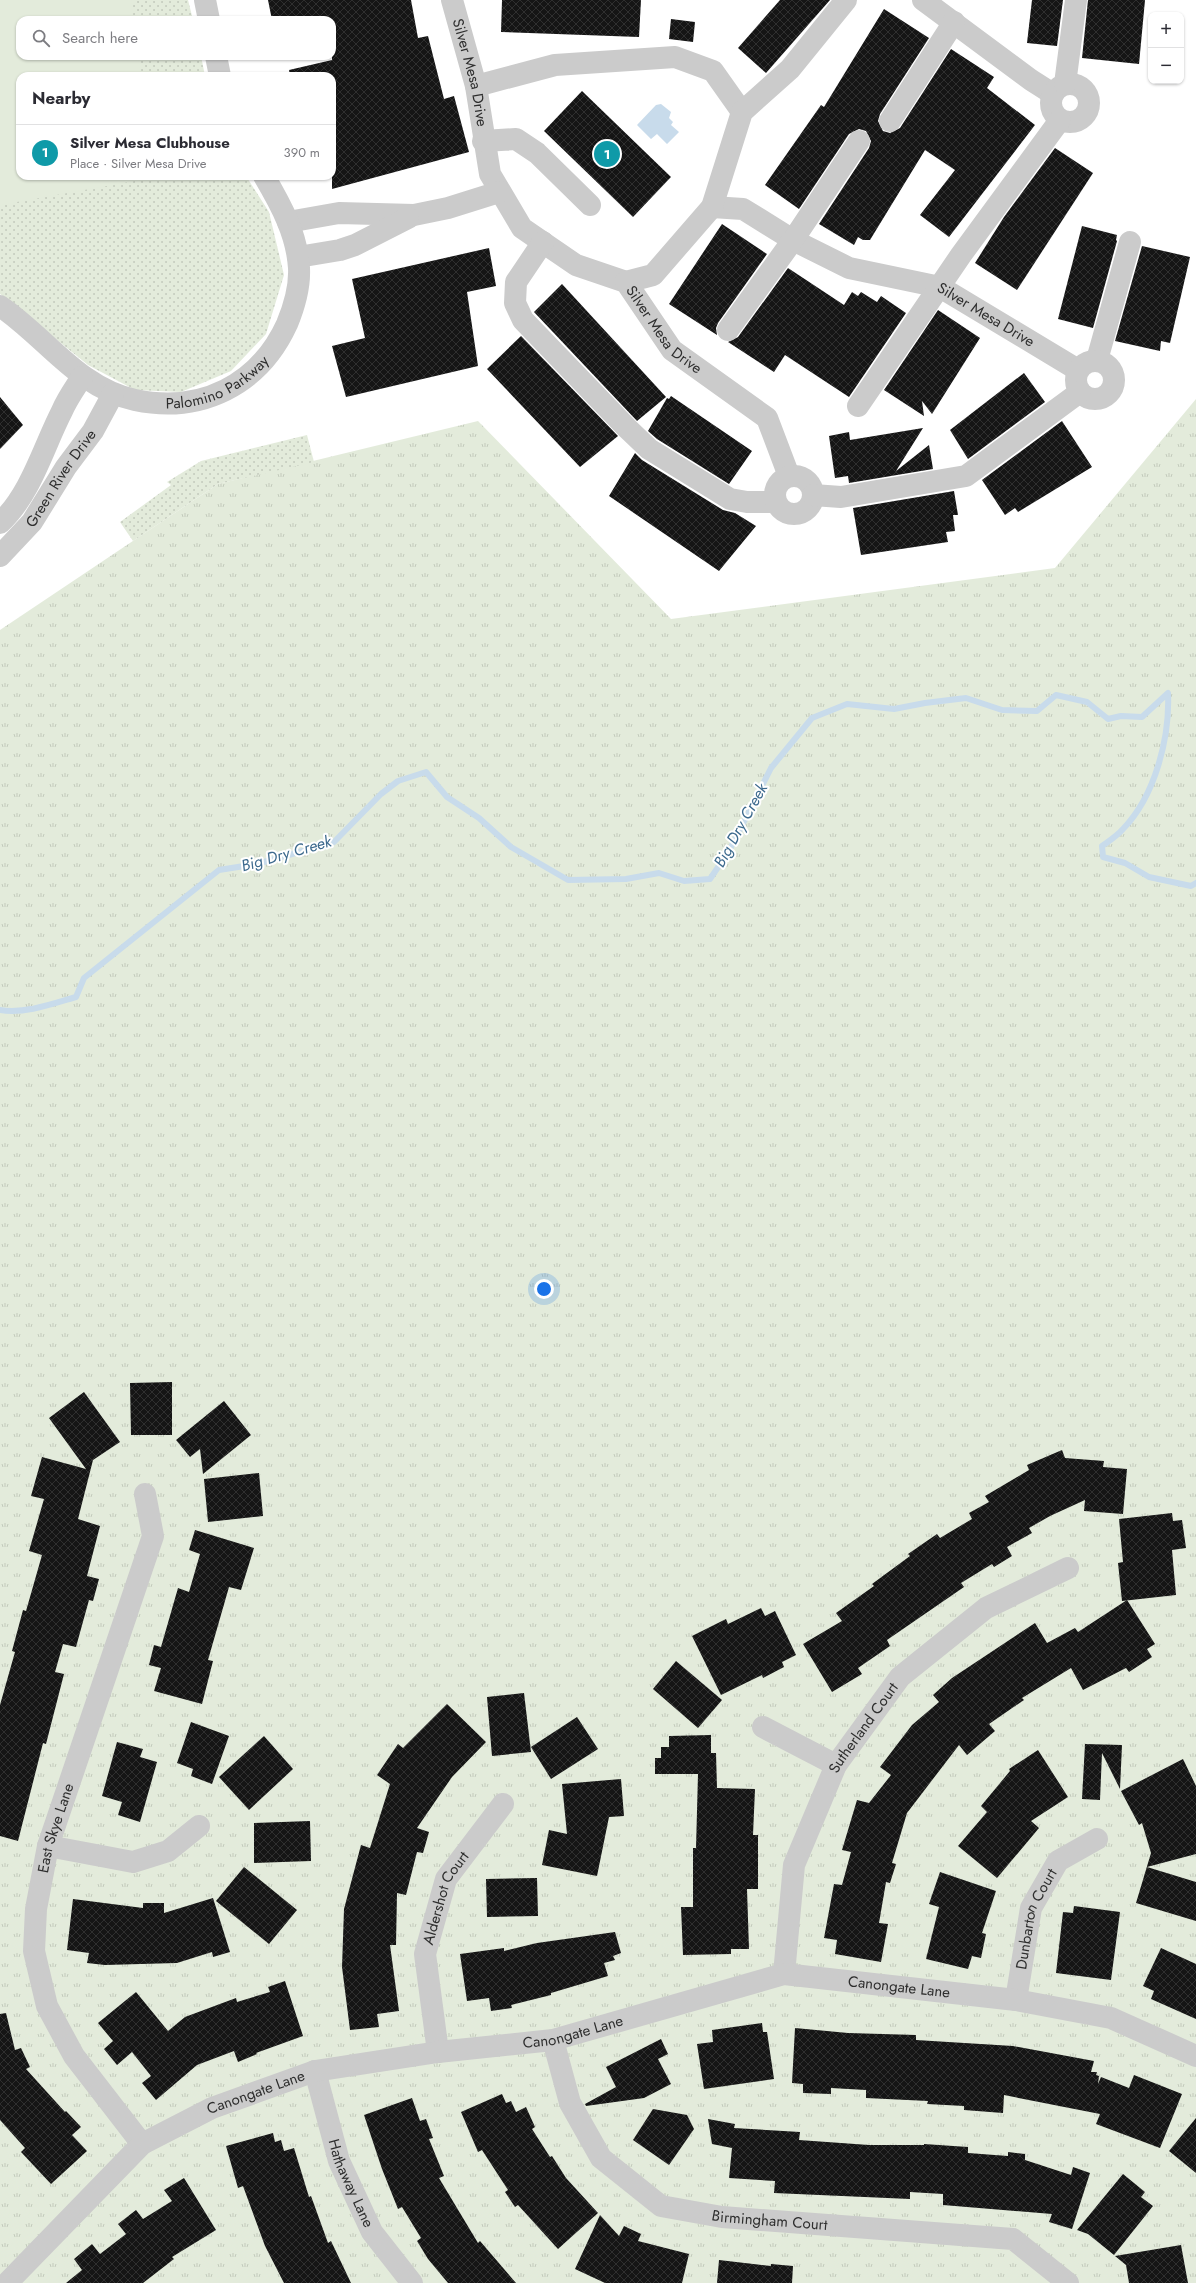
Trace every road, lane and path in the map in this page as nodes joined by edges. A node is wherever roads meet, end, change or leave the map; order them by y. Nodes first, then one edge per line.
1 (205, 0) edge
2 (452, 0) edge
3 (846, 0) edge
4 (924, 0) edge
5 (1076, 0) edge
6 (208, 16) edge
7 (954, 22) junction
8 (217, 60) edge
9 (219, 72) edge
10 (476, 86) junction
11 (1059, 89) junction
12 (742, 112) junction
13 (1060, 120) junction
14 (890, 121) dead end
15 (483, 141) junction
16 (859, 141) dead end
17 (266, 180) edge
18 (499, 192) junction
19 (590, 205) dead end
20 (712, 207) junction
21 (414, 215) junction
22 (288, 222) junction
23 (793, 240) junction
24 (543, 242) junction
25 (1130, 242) dead end
26 (298, 257) junction
27 (626, 282) junction
28 (940, 287) junction
29 (0, 306) edge
30 (728, 330) dead end
31 (1097, 360) junction
32 (1078, 370) junction
33 (82, 377) junction
34 (1080, 392) junction
35 (113, 394) junction
36 (858, 406) dead end
37 (789, 476) junction
38 (813, 495) junction
39 (776, 502) junction
40 (0, 523) edge
41 (0, 556) edge
42 (145, 1494) dead end
43 (1068, 1568) dead end
44 (763, 1727) dead end
45 (836, 1765) junction
46 (503, 1804) dead end
47 (199, 1826) dead end
48 (1097, 1839) dead end
49 (48, 1846) junction
50 (784, 1974) junction
51 (1016, 2000) junction
52 (553, 2040) junction
53 (438, 2052) junction
54 (1196, 2056) edge
55 (315, 2070) junction
56 (142, 2144) junction
57 (7, 2283) edge
58 (412, 2283) edge
59 (1068, 2283) edge

1 - 6 street
2 - 10 street, Silver Mesa Drive
3 - 12 street
4 - 7 street
5 - 11 street
7 - 11 street
7 - 14 street
8 - 9 street
10 - 12 street
10 - 15 street, Silver Mesa Drive
11 - 13 street
11 - 13 street
12 - 20 street
13 - 28 street
15 - 18 street, Silver Mesa Drive
15 - 19 street
16 - 23 street
17 - 22 street, Palomino Parkway
18 - 21 street
18 - 24 street, Silver Mesa Drive
20 - 23 street, Silver Mesa Drive
20 - 27 street
21 - 22 street
21 - 26 street
22 - 26 street, Palomino Parkway
23 - 28 street, Silver Mesa Drive
23 - 30 street
24 - 27 street, Silver Mesa Drive
24 - 39 street
25 - 31 street
26 - 35 street, Palomino Parkway
27 - 37 street, Silver Mesa Drive
28 - 32 street, Silver Mesa Drive
28 - 36 street
29 - 33 street, Palomino Parkway
31 - 32 street
31 - 34 street
32 - 34 street
33 - 35 street, Palomino Parkway
33 - 40 street, Green River Drive
34 - 38 street
35 - 41 street, Green River Drive
37 - 38 street
37 - 39 street
38 - 39 street
42 - 49 street, East Skye Lane
43 - 45 street, Sutherland Court
44 - 45 street
45 - 50 street, Sutherland Court
46 - 53 street, Aldershot Court
47 - 49 street
48 - 51 street, Dunbarton Court
49 - 56 street, East Skye Lane
50 - 51 street, Canongate Lane
50 - 52 street, Canongate Lane
51 - 54 street, Canongate Lane
52 - 53 street, Canongate Lane
52 - 59 street, Birmingham Court
53 - 55 street, Canongate Lane
55 - 56 street, Canongate Lane
55 - 58 street, Hathaway Lane
56 - 57 street, Canongate Lane

